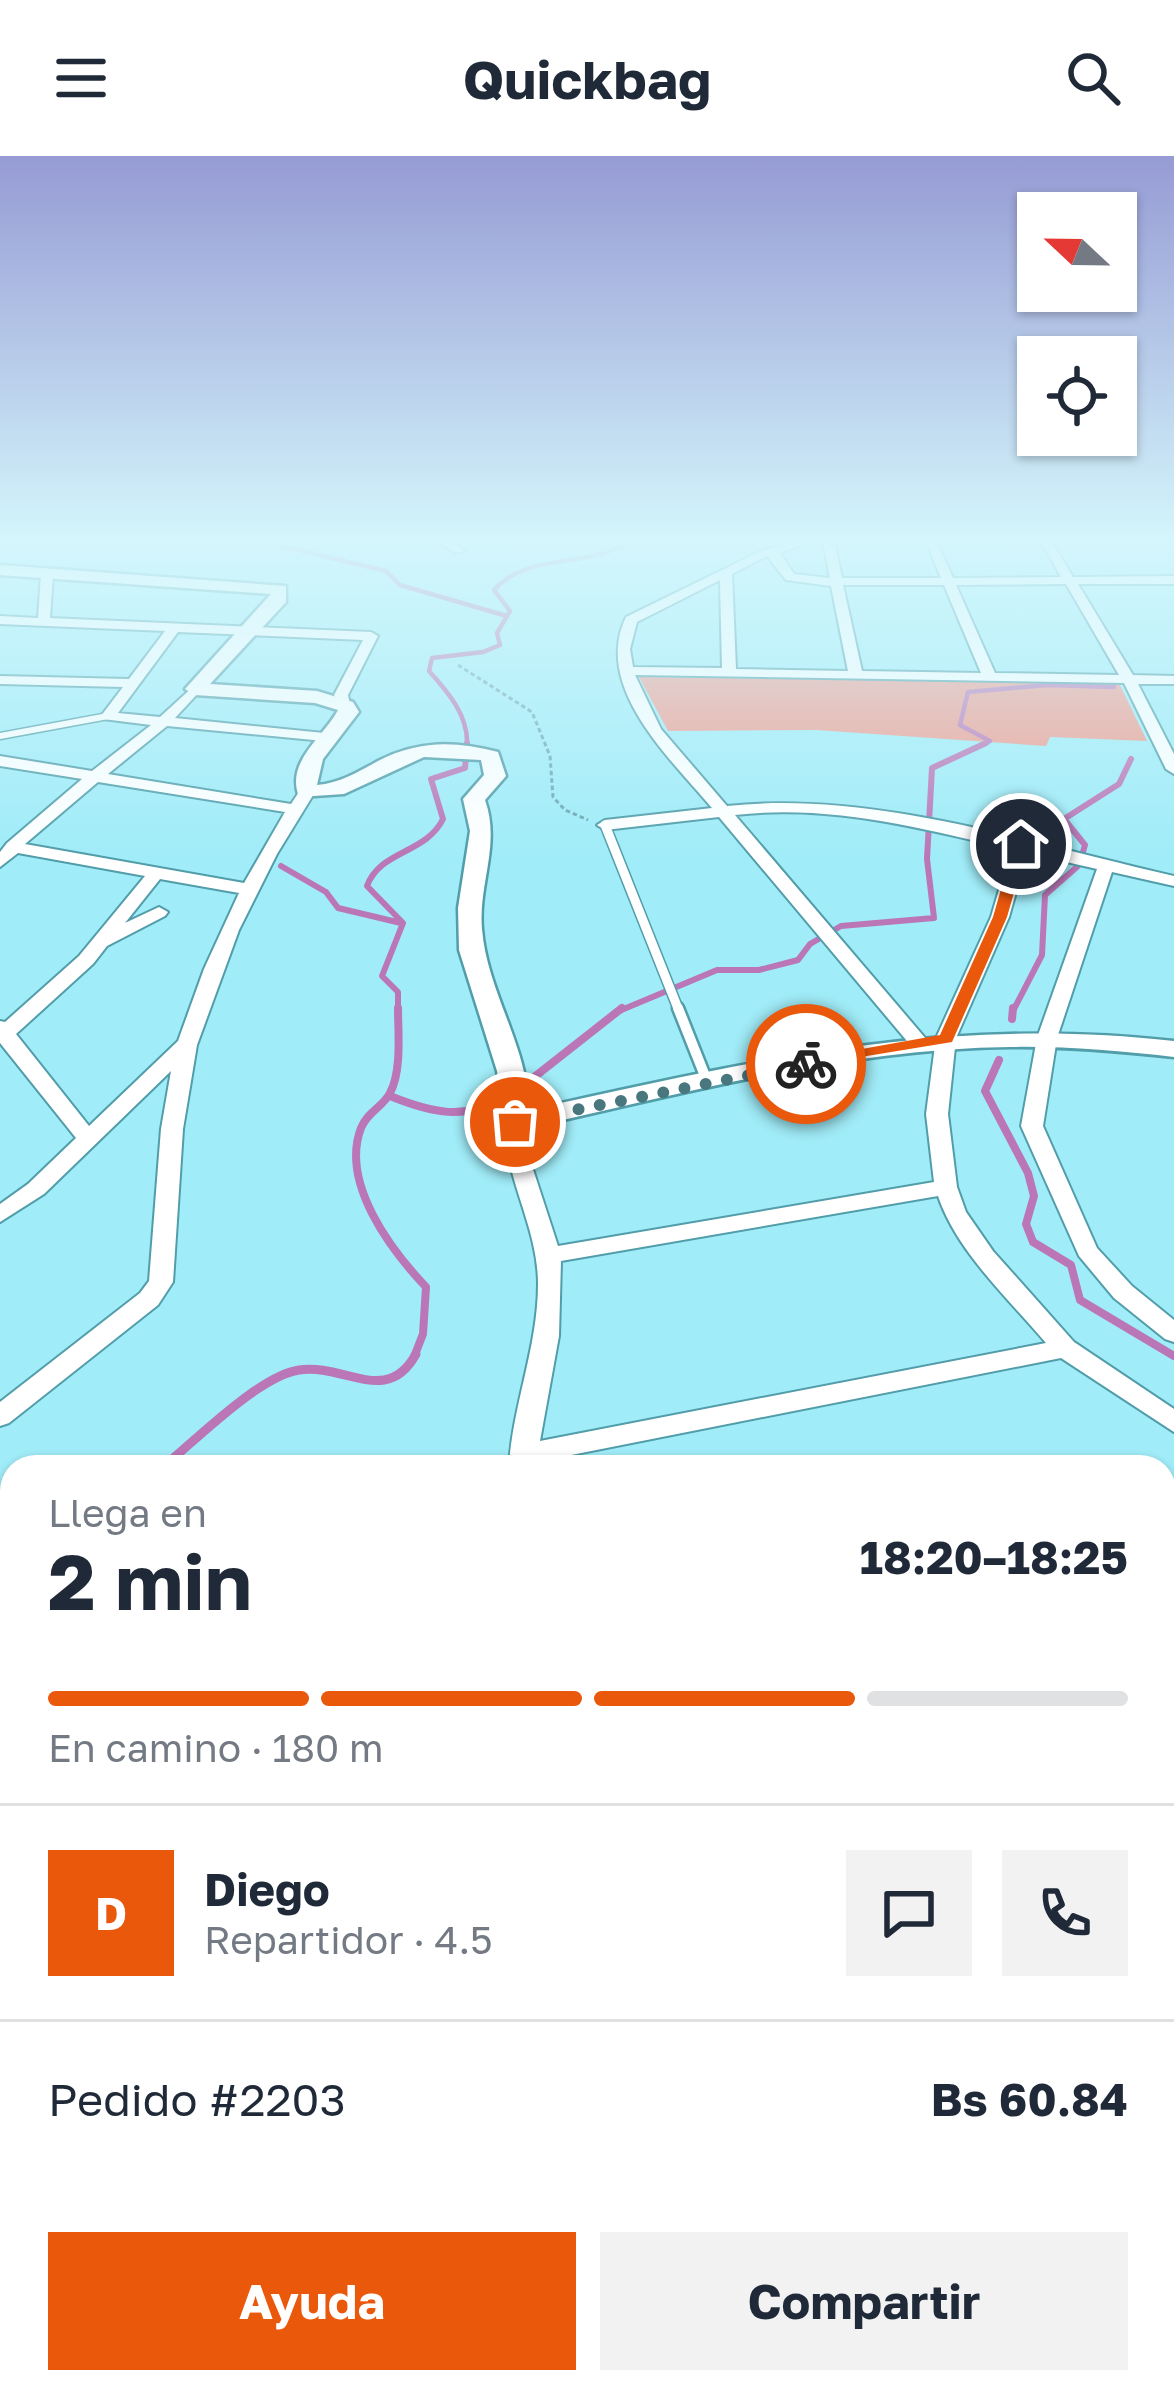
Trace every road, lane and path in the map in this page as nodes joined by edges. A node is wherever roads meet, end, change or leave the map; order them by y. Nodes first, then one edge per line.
1 (161, 645) edge
2 (238, 645) edge
3 (366, 645) edge
4 (624, 645) edge
5 (728, 645) edge
6 (850, 645) edge
7 (976, 645) edge
8 (1109, 645) edge
9 (458, 665) dead end
10 (627, 671) junction
11 (729, 672) junction
12 (856, 675) junction
13 (989, 677) junction
14 (0, 680) edge
15 (1130, 680) junction
16 (1174, 680) edge
17 (131, 683) junction
18 (195, 689) junction
19 (346, 706) junction
20 (108, 716) junction
21 (167, 722) junction
22 (0, 736) edge
23 (324, 737) junction
24 (0, 761) edge
25 (1174, 769) edge
26 (93, 779) junction
27 (301, 800) junction
28 (724, 811) junction
29 (605, 825) junction
30 (1021, 844) junction
31 (6, 855) edge
32 (1106, 866) junction
33 (157, 873) junction
34 (1174, 881) edge
35 (252, 890) junction
36 (159, 912) dead end
37 (99, 945) junction
38 (2, 1032) edge
39 (1047, 1038) junction
40 (191, 1039) junction
41 (933, 1041) junction
42 (1174, 1049) edge
43 (707, 1081) junction
44 (126, 1099) junction
45 (64, 1107) junction
46 (515, 1122) junction
47 (86, 1137) junction
48 (946, 1187) junction
49 (0, 1215) edge
50 (549, 1255) junction
51 (1174, 1333) edge
52 (1065, 1348) junction
53 (0, 1415) edge
54 (1174, 1422) edge
55 (524, 1455) edge
56 (552, 1455) edge

1 - 17 street
2 - 18 street
3 - 19 street
4 - 10 street
5 - 11 street
6 - 12 street
7 - 13 street
8 - 15 street
9 - 29 path
10 - 11 street
10 - 28 street
11 - 12 street
12 - 13 street
13 - 15 street
14 - 17 street
15 - 16 street
15 - 25 street
17 - 20 street
18 - 19 street
18 - 21 street
19 - 23 street
20 - 21 street
20 - 22 lane
21 - 23 street
21 - 26 street
23 - 27 street
24 - 26 street
26 - 27 street
26 - 31 street
27 - 35 street
27 - 46 street
28 - 29 street
28 - 30 street
28 - 41 street
29 - 43 lane
30 - 32 street
30 - 41 street
31 - 33 street
32 - 34 street
32 - 39 street
33 - 35 street
33 - 37 street
35 - 40 street
36 - 37 street
37 - 38 street
38 - 45 street
39 - 41 street
39 - 42 street
39 - 51 street
40 - 44 street
40 - 53 street
41 - 43 street
41 - 48 street
43 - 46 street
44 - 45 street
44 - 47 street
45 - 47 street
46 - 50 street
47 - 49 street
48 - 50 street
48 - 52 street
50 - 55 street
52 - 54 street
52 - 56 street

